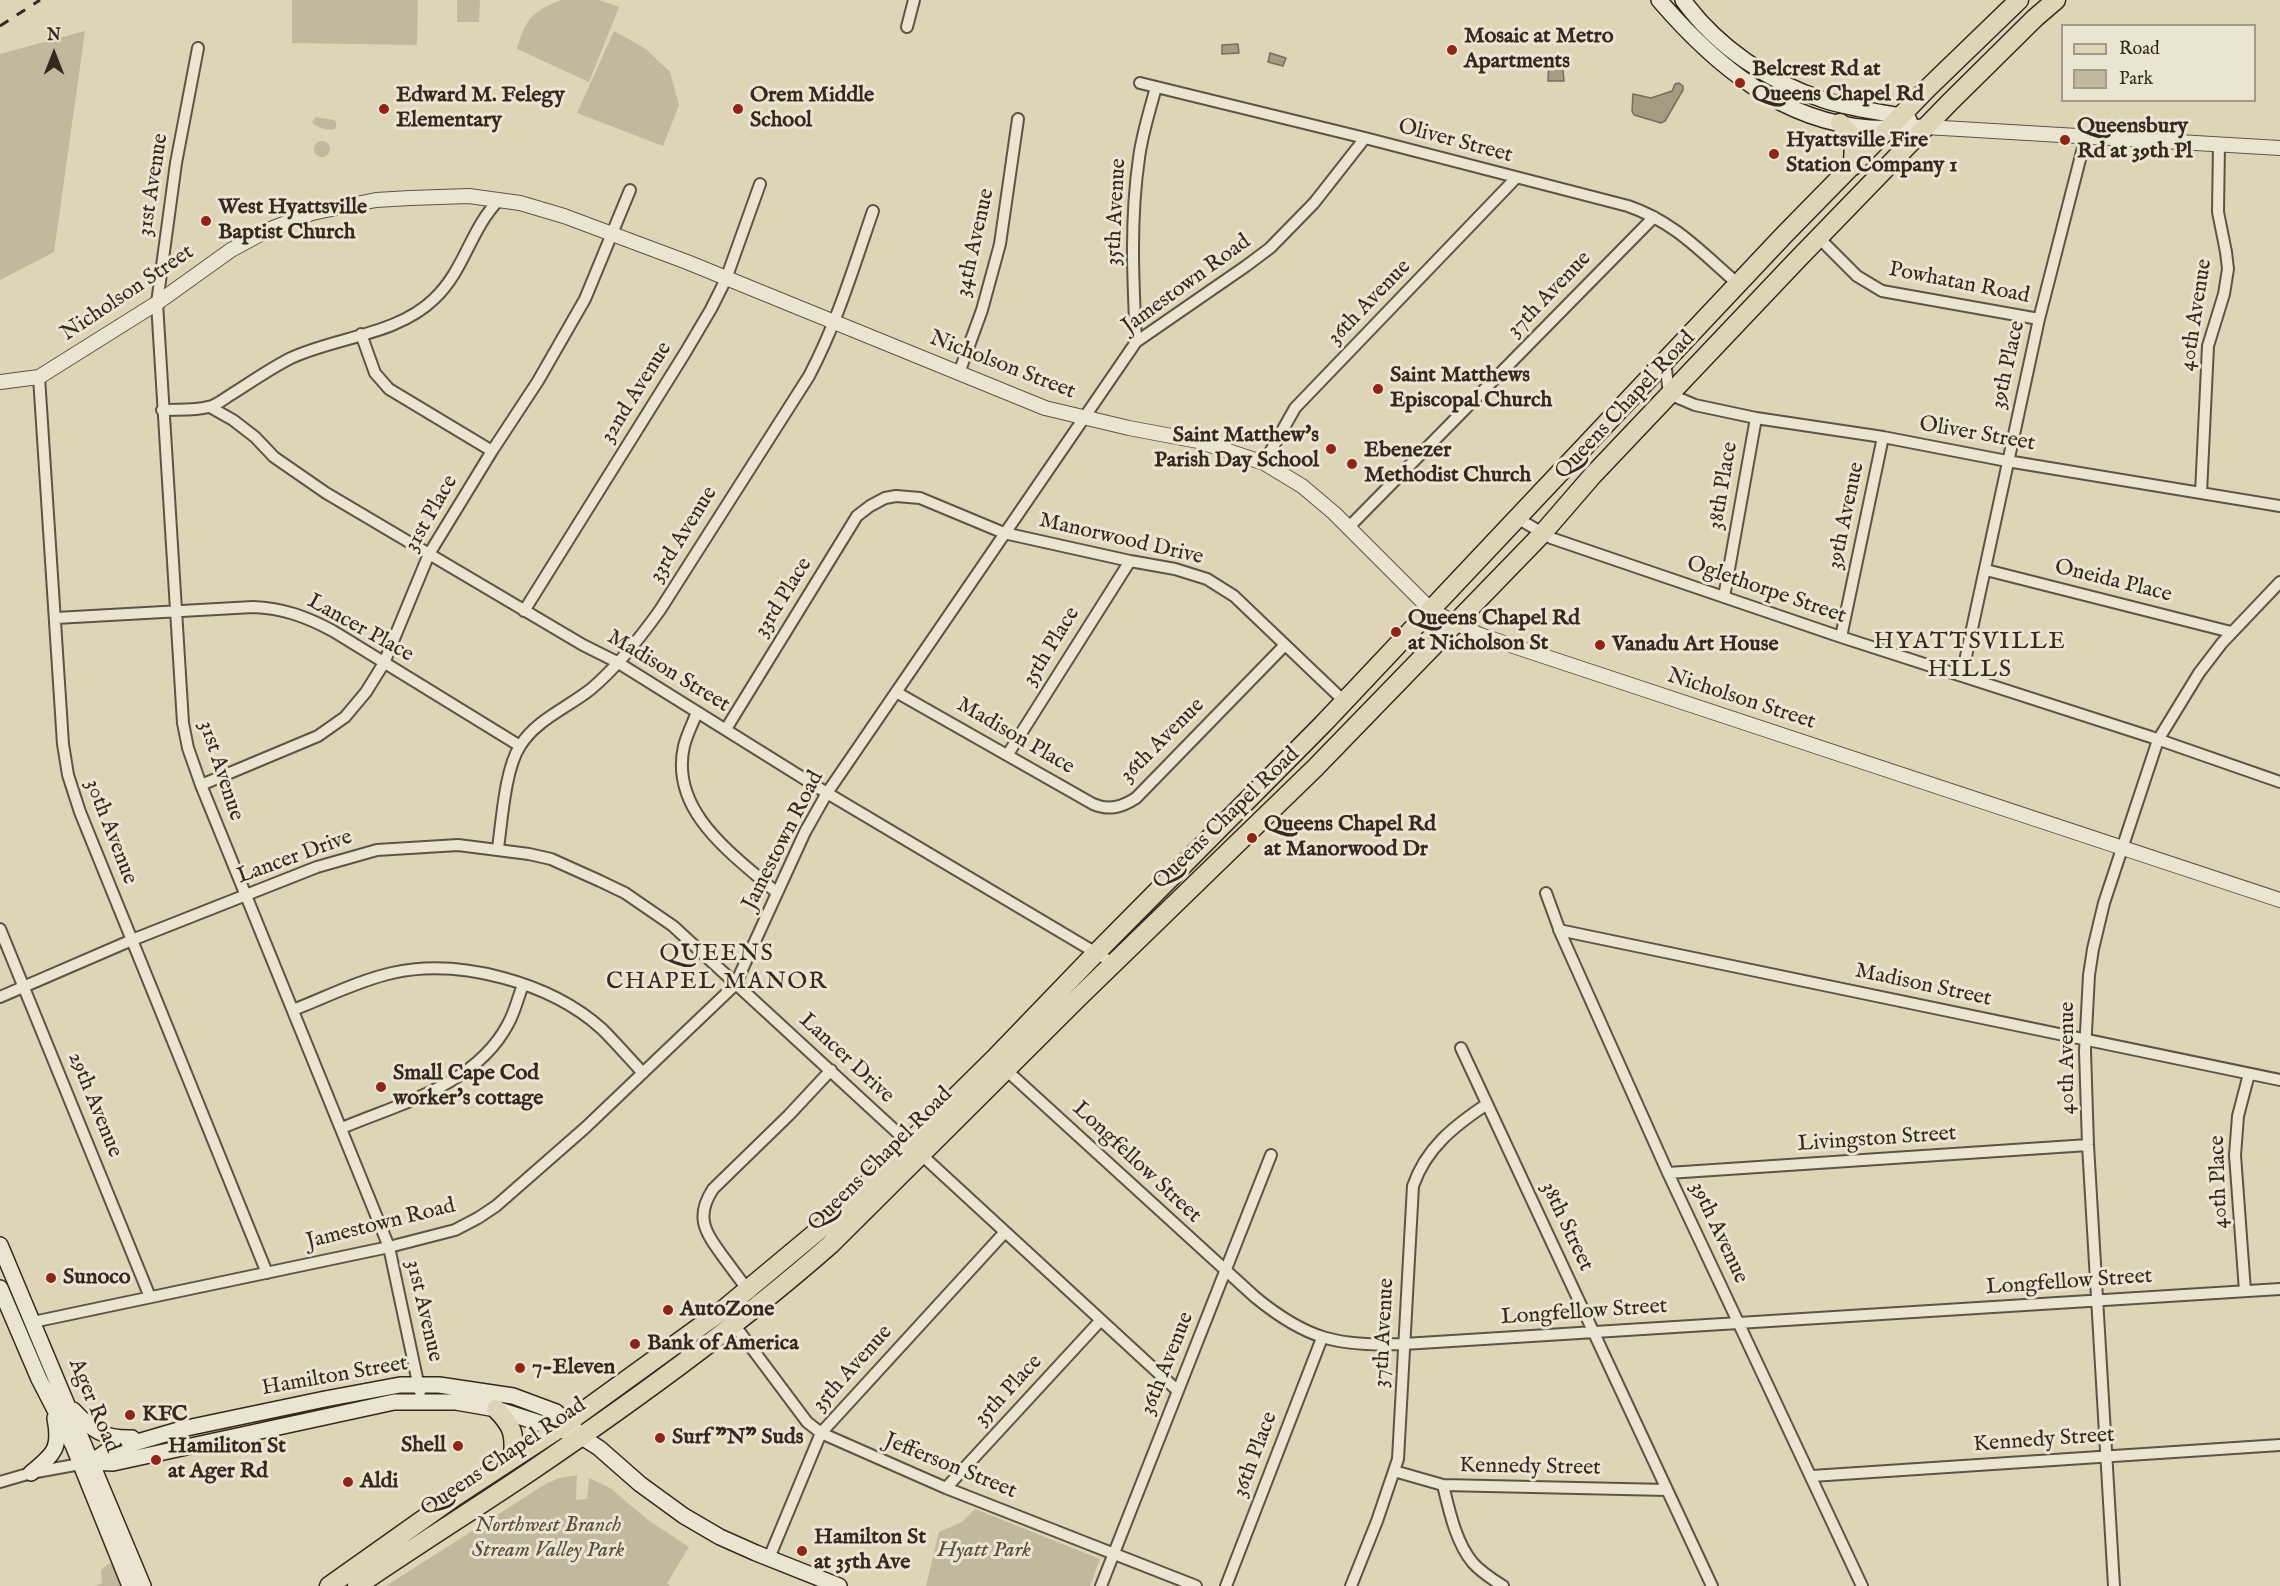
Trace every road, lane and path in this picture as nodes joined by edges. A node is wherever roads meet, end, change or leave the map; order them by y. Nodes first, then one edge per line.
1 (914, 0) edge
2 (1659, 0) edge
3 (1683, 0) edge
4 (2019, 0) edge
5 (2055, 0) edge
6 (907, 27) dead end
7 (198, 48) dead end
8 (1758, 69) junction
9 (1140, 83) dead end
10 (1156, 87) junction
11 (1770, 97) junction
12 (1018, 119) dead end
13 (1894, 122) junction
14 (1840, 123) junction
15 (1926, 127) junction
16 (2086, 136) junction
17 (1365, 138) junction
18 (2218, 145) junction
19 (2280, 148) edge
20 (1853, 166) junction
21 (1516, 178) junction
22 (760, 184) dead end
23 (630, 190) dead end
24 (499, 200) junction
25 (873, 211) dead end
26 (1654, 217) junction
27 (613, 234) junction
28 (1818, 237) junction
29 (726, 279) junction
30 (1738, 284) junction
31 (158, 303) junction
32 (2039, 319) junction
33 (834, 322) junction
34 (1728, 331) junction
35 (361, 334) junction
36 (1136, 342) junction
37 (1665, 361) junction
38 (958, 373) junction
39 (39, 377) junction
40 (0, 382) edge
41 (1669, 394) junction
42 (210, 407) junction
43 (162, 410) junction
44 (1083, 418) junction
45 (1756, 418) junction
46 (1883, 437) junction
47 (492, 451) junction
48 (2007, 461) junction
49 (1264, 463) junction
50 (2200, 493) junction
51 (885, 498) joint
52 (2280, 506) edge
53 (1517, 518) junction
54 (1348, 528) junction
55 (1004, 533) junction
56 (1542, 534) junction
57 (429, 554) junction
58 (1130, 561) junction
59 (1986, 570) junction
60 (2280, 582) edge
61 (1724, 597) junction
62 (177, 611) junction
63 (525, 611) junction
64 (1432, 611) junction
65 (56, 618) junction
66 (1454, 623) junction
67 (2231, 632) junction
68 (1841, 637) junction
69 (1284, 646) junction
70 (617, 662) junction
71 (384, 663) junction
72 (1962, 675) junction
73 (896, 692) junction
74 (1345, 702) junction
75 (698, 712) junction
76 (726, 729) junction
77 (2158, 740) junction
78 (520, 746) junction
79 (1008, 754) junction
80 (2280, 782) edge
81 (201, 785) junction
82 (827, 793) junction
83 (1117, 808) joint
84 (498, 848) junction
85 (2123, 849) junction
86 (777, 893) junction
87 (1546, 893) dead end
88 (245, 897) junction
89 (2280, 900) edge
90 (0, 928) edge
91 (1559, 930) junction
92 (132, 940) junction
93 (1096, 953) junction
94 (1113, 963) junction
95 (523, 985) junction
96 (735, 985) junction
97 (25, 986) junction
98 (0, 997) edge
99 (293, 1010) junction
100 (2085, 1040) junction
101 (1461, 1047) dead end
102 (1000, 1064) junction
103 (831, 1070) junction
104 (643, 1072) junction
105 (2249, 1074) junction
106 (2280, 1080) edge
107 (1487, 1104) junction
108 (342, 1128) junction
109 (2088, 1145) junction
110 (914, 1149) junction
111 (1270, 1155) dead end
112 (1668, 1173) junction
113 (1005, 1232) junction
114 (0, 1245) edge
115 (389, 1247) junction
116 (1226, 1272) junction
117 (267, 1273) junction
118 (0, 1288) edge
119 (2280, 1289) edge
120 (2245, 1291) junction
121 (150, 1297) junction
122 (753, 1297) junction
123 (2097, 1300) junction
124 (1100, 1321) junction
125 (33, 1322) junction
126 (1738, 1322) junction
127 (733, 1323) junction
128 (1593, 1332) junction
129 (1322, 1338) junction
130 (1404, 1344) junction
131 (420, 1384) junction
132 (1178, 1390) junction
133 (420, 1401) junction
134 (60, 1405) junction
135 (496, 1409) junction
136 (564, 1425) junction
137 (821, 1433) junction
138 (580, 1436) junction
139 (150, 1438) junction
140 (2280, 1445) edge
141 (2106, 1456) junction
142 (513, 1458) junction
143 (86, 1463) junction
144 (1394, 1471) junction
145 (32, 1473) junction
146 (1812, 1476) junction
147 (0, 1482) edge
148 (1443, 1485) junction
149 (946, 1488) junction
150 (1667, 1491) junction
151 (1114, 1554) junction
152 (769, 1558) junction
153 (130, 1586) edge
154 (143, 1586) edge
155 (329, 1586) edge
156 (357, 1586) edge
157 (839, 1586) edge
158 (1101, 1586) edge
159 (1196, 1586) edge
160 (1226, 1586) edge
161 (1351, 1586) edge
162 (1503, 1586) edge
163 (1712, 1586) edge
164 (1862, 1586) edge
165 (2114, 1586) edge

1 - 6 street
2 - 11 main road
3 - 8 main road
4 - 13 main road, Queens Chapel Road
5 - 15 main road, Queens Chapel Road
7 - 31 street, 31st Avenue
8 - 11 main road
8 - 13 main road
9 - 10 street, Oliver Street
10 - 17 street, Oliver Street
10 - 36 street, 35th Avenue
11 - 14 main road
12 - 38 street, 34th Avenue
13 - 14 main road
13 - 15 main road
13 - 20 main road, Queens Chapel Road
14 - 20 main road
15 - 16 street
15 - 28 main road, Queens Chapel Road
16 - 18 street
16 - 32 street, 39th Place
17 - 21 street, Oliver Street
17 - 36 street, Jamestown Road
18 - 19 street
18 - 50 street, 40th Avenue
20 - 30 main road, Queens Chapel Road
21 - 26 street, Oliver Street
21 - 49 street, 36th Avenue
22 - 29 street, 32nd Avenue
23 - 27 street, 31st Place
24 - 27 street, Nicholson Street
24 - 31 street, Nicholson Street
24 - 35 street
25 - 33 street, 33rd Avenue
26 - 30 street, Oliver Street
26 - 54 street, 37th Avenue
27 - 29 street, Nicholson Street
27 - 47 street, 31st Place
28 - 32 street, Powhatan Road
28 - 34 main road, Queens Chapel Road
29 - 33 street, Nicholson Street
29 - 63 street, 32nd Avenue
30 - 34 main road
30 - 37 main road, Queens Chapel Road
31 - 39 street, Nicholson Street
31 - 43 street, 31st Avenue
32 - 48 street, 39th Place
33 - 38 street, Nicholson Street
33 - 70 street, 33rd Avenue
34 - 41 main road, Queens Chapel Road
35 - 42 street
35 - 47 street
36 - 44 street, Jamestown Road
37 - 41 street
37 - 53 main road, Queens Chapel Road
38 - 44 street, Nicholson Street
39 - 40 street, Nicholson Street
39 - 65 street, 30th Avenue
41 - 45 street, Oliver Street
41 - 56 main road, Queens Chapel Road
42 - 43 street
42 - 57 street, Madison Street
43 - 62 street, 31st Avenue
44 - 49 street, Nicholson Street
44 - 55 street, Jamestown Road
45 - 46 street, Oliver Street
45 - 61 street, 38th Place
46 - 48 street, Oliver Street
46 - 68 street, 39th Avenue
47 - 57 street, 31st Place
48 - 50 street, Oliver Street
48 - 59 street, 39th Place
49 - 54 street, Nicholson Street
50 - 52 street, Oliver Street
51 - 55 street, Manorwood Drive
51 - 76 street, 33rd Place
53 - 56 street, Oglethorpe Street
53 - 64 main road, Queens Chapel Road
54 - 64 street, Nicholson Street
55 - 58 street, Manorwood Drive
55 - 73 street, Jamestown Road
56 - 61 street, Oglethorpe Street
56 - 66 main road, Queens Chapel Road
57 - 63 street, Madison Street
57 - 71 street, 31st Place
58 - 69 street, Manorwood Drive
58 - 79 street, 35th Place
59 - 67 street, Oneida Place
59 - 72 street, 39th Place
60 - 67 street, 40th Avenue
61 - 68 street, Oglethorpe Street
62 - 65 street, Lancer Place
62 - 71 street, Lancer Place
62 - 81 street, 31st Avenue
63 - 70 street, Madison Street
64 - 66 street, Nicholson Street
64 - 74 main road, Queens Chapel Road
65 - 92 street, 30th Avenue
66 - 85 street, Nicholson Street
66 - 94 main road, Queens Chapel Road
67 - 77 street, 40th Avenue
68 - 72 street, Oglethorpe Street
69 - 74 street, Manorwood Drive
69 - 83 street, 36th Avenue
70 - 75 street, Madison Street
70 - 78 street, 33rd Avenue
71 - 78 street, Lancer Place
71 - 81 street, 31st Place
72 - 77 street, Oglethorpe Street
73 - 79 street, Madison Place
73 - 82 street, Jamestown Road
74 - 93 main road, Queens Chapel Road
75 - 76 street, Madison Street
75 - 86 street
76 - 82 street, Madison Street
77 - 80 street, Oglethorpe Street
77 - 85 street, 40th Avenue
78 - 84 street, 33rd Avenue
79 - 83 street, Madison Place
81 - 88 street, 31st Avenue
82 - 86 street, Jamestown Road
82 - 93 street, Madison Street
84 - 88 street, Lancer Drive
84 - 96 street, Lancer Drive
85 - 89 street, Nicholson Street
85 - 100 street, 40th Avenue
86 - 96 street, Jamestown Road
87 - 91 street, 39th Avenue
88 - 92 street, Lancer Drive
88 - 99 street, 31st Avenue
90 - 97 street, 29th Avenue
91 - 100 street, Madison Street
91 - 112 street, 39th Avenue
92 - 97 street, Lancer Drive
92 - 117 street, 30th Avenue
93 - 94 street, Madison Street
93 - 102 main road, Queens Chapel Road
94 - 102 main road, Queens Chapel Road
95 - 99 street
95 - 104 street
95 - 108 street
96 - 103 street, Lancer Drive
96 - 104 street, Jamestown Road
97 - 98 street, Lancer Drive
97 - 121 street, 29th Avenue
99 - 108 street, 31st Avenue
100 - 105 street, Madison Street
100 - 109 street, 40th Avenue
101 - 107 street, 38th Street
102 - 110 main road, Queens Chapel Road
102 - 116 street, Longfellow Street
103 - 110 street, Lancer Drive
103 - 122 street
104 - 115 street, Jamestown Road
105 - 106 street, Madison Street
105 - 120 street, 40th Place
107 - 128 street, 38th Street
107 - 130 street, 37th Avenue
108 - 115 street, 31st Avenue
109 - 112 street, Livingston Street
109 - 123 street, 40th Avenue
110 - 113 street, Lancer Drive
110 - 122 main road, Queens Chapel Road
111 - 116 street, 36th Avenue
112 - 126 street, 39th Avenue
113 - 124 street, Lancer Drive
113 - 137 street, 35th Avenue
114 - 125 main road, Ager Road
115 - 117 street, Jamestown Road
115 - 131 street, 31st Avenue
116 - 129 street, Longfellow Street
116 - 132 street, 36th Avenue
117 - 121 street, Jamestown Road
118 - 134 main road, Ager Road
119 - 120 street, Longfellow Street
120 - 123 street, Longfellow Street
121 - 125 street, Jamestown Road
122 - 127 main road, Queens Chapel Road
122 - 136 main road, Queens Chapel Road
123 - 126 street, Longfellow Street
123 - 141 street, 40th Avenue
124 - 132 street, Lancer Drive
124 - 149 street, 35th Place
125 - 134 main road, Ager Road
126 - 128 street, Longfellow Street
126 - 146 street, 39th Avenue
127 - 137 street, Jefferson Street
127 - 138 main road, Queens Chapel Road
128 - 130 street, Longfellow Street
128 - 150 street, 38th Street
129 - 130 street, Longfellow Street
129 - 160 street, 36th Place
130 - 144 street, 37th Avenue
131 - 133 street, 31st Avenue
131 - 136 main road, Hamilton Street
131 - 139 main road, Hamilton Street
132 - 151 street, 36th Avenue
133 - 135 main road, Hamilton Street
133 - 143 main road, Hamilton Street
134 - 139 main road
134 - 143 main road, Ager Road
134 - 145 main road
135 - 136 main road, Hamilton Street
135 - 142 main road
136 - 138 main road, Hamilton Street
136 - 142 main road, Queens Chapel Road
137 - 149 street, Jefferson Street
137 - 152 street, 35th Avenue
138 - 152 main road, Hamilton Street
138 - 156 main road, Queens Chapel Road
139 - 143 main road, Hamilton Street
140 - 141 street, Kennedy Street
141 - 146 street, Kennedy Street
141 - 165 street, 40th Avenue
142 - 155 main road, Queens Chapel Road
143 - 145 street, Hamilton Street
143 - 153 main road, Ager Road
143 - 154 main road, Ager Road
144 - 148 street, Kennedy Street
144 - 161 street, 37th Avenue
145 - 147 street, Hamilton Street
146 - 164 street, 39th Avenue
148 - 150 street, Kennedy Street
148 - 162 street
149 - 151 street, Jefferson Street
150 - 163 street, 38th Street
151 - 158 street, 36th Avenue
151 - 159 street, Jefferson Street
152 - 157 main road, Hamilton Street

